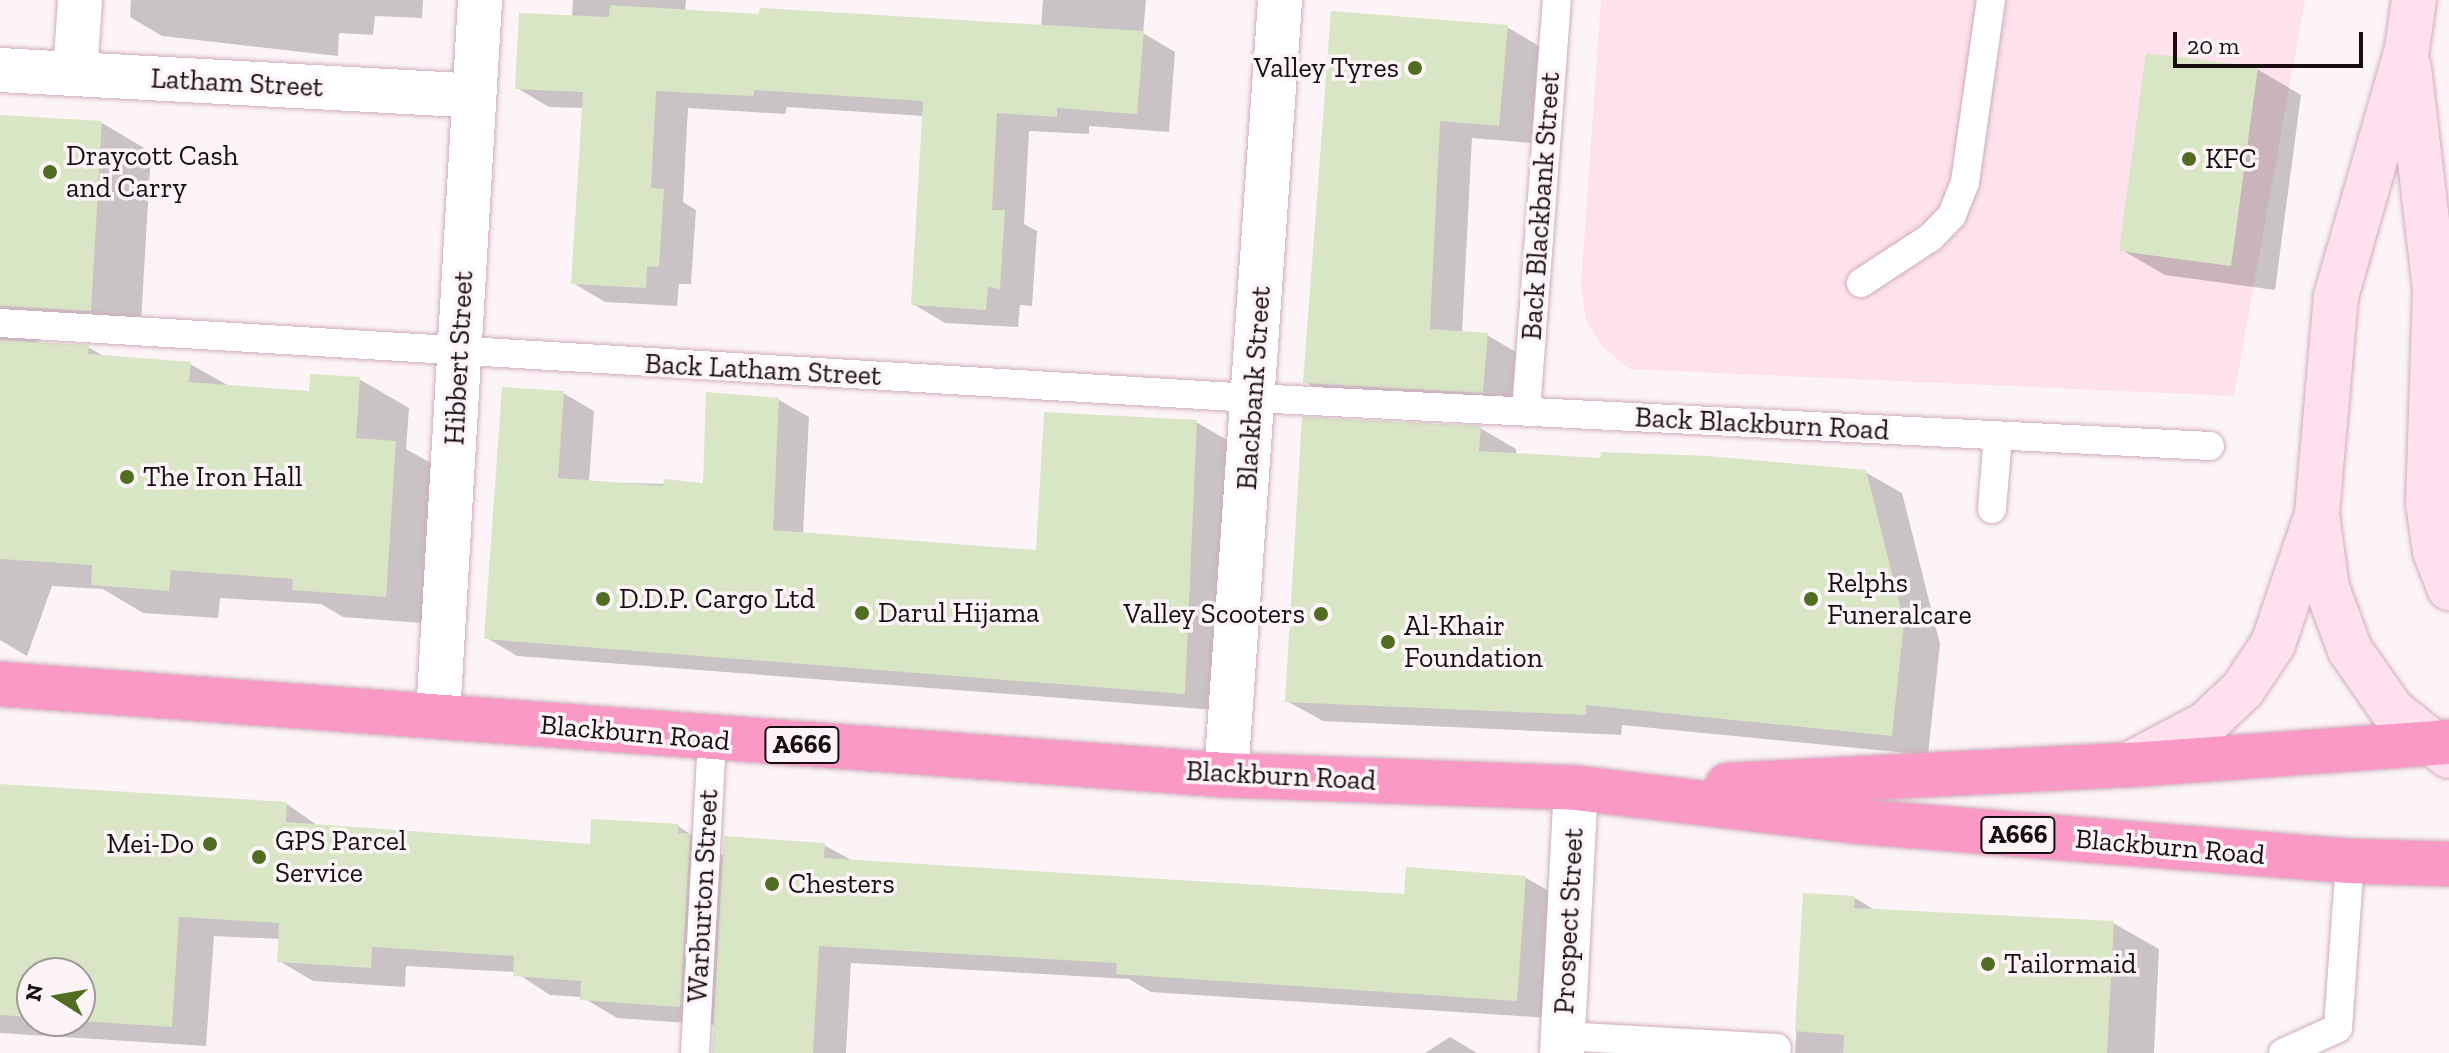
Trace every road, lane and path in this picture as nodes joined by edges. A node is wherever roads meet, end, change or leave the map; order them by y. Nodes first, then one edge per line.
1 (80, 0) edge
2 (480, 0) edge
3 (1280, 0) edge
4 (1557, 0) edge
5 (1991, 0) edge
6 (2414, 0) edge
7 (2407, 49) junction
8 (0, 70) edge
9 (75, 74) junction
10 (474, 96) junction
11 (1861, 283) dead end
12 (0, 323) edge
13 (460, 353) junction
14 (1253, 398) junction
15 (1526, 411) junction
16 (1998, 436) junction
17 (2210, 446) dead end
18 (1992, 509) dead end
19 (2317, 515) junction
20 (2449, 588) edge
21 (0, 684) edge
22 (438, 716) junction
23 (712, 740) junction
24 (2442, 747) edge
25 (2128, 765) junction
26 (1226, 775) junction
27 (1590, 789) junction
28 (2350, 861) junction
29 (2449, 864) edge
30 (1563, 1044) edge
31 (1777, 1048) dead end
32 (695, 1053) edge
33 (2283, 1053) edge

1 - 9 street
2 - 10 street, Hibbert Street
3 - 14 street, Blackbank Street
4 - 15 lane, Back Blackbank Street
5 - 11 lane
6 - 7 street
7 - 19 street
7 - 20 street
8 - 9 street, Latham Street
9 - 10 street, Latham Street
10 - 13 street, Hibbert Street
12 - 13 lane, Back Latham Street
13 - 14 lane, Back Latham Street
13 - 22 street, Hibbert Street
14 - 15 lane, Back Latham Street
14 - 26 street, Blackbank Street
15 - 16 lane, Back Blackburn Road
16 - 17 lane, Back Blackburn Road
16 - 18 lane
19 - 24 street
19 - 25 street
21 - 22 highway, Blackburn Road / A666
22 - 23 highway, Blackburn Road / A666
23 - 26 highway, Blackburn Road / A666
23 - 32 lane, Warburton Street
24 - 25 highway, Blackburn Road / A666
25 - 27 highway, Blackburn Road / A666
26 - 27 highway, Blackburn Road / A666
27 - 28 highway, Blackburn Road / A666
27 - 30 street, Prospect Street
28 - 29 highway, Blackburn Road / A666
28 - 33 lane
30 - 31 lane

